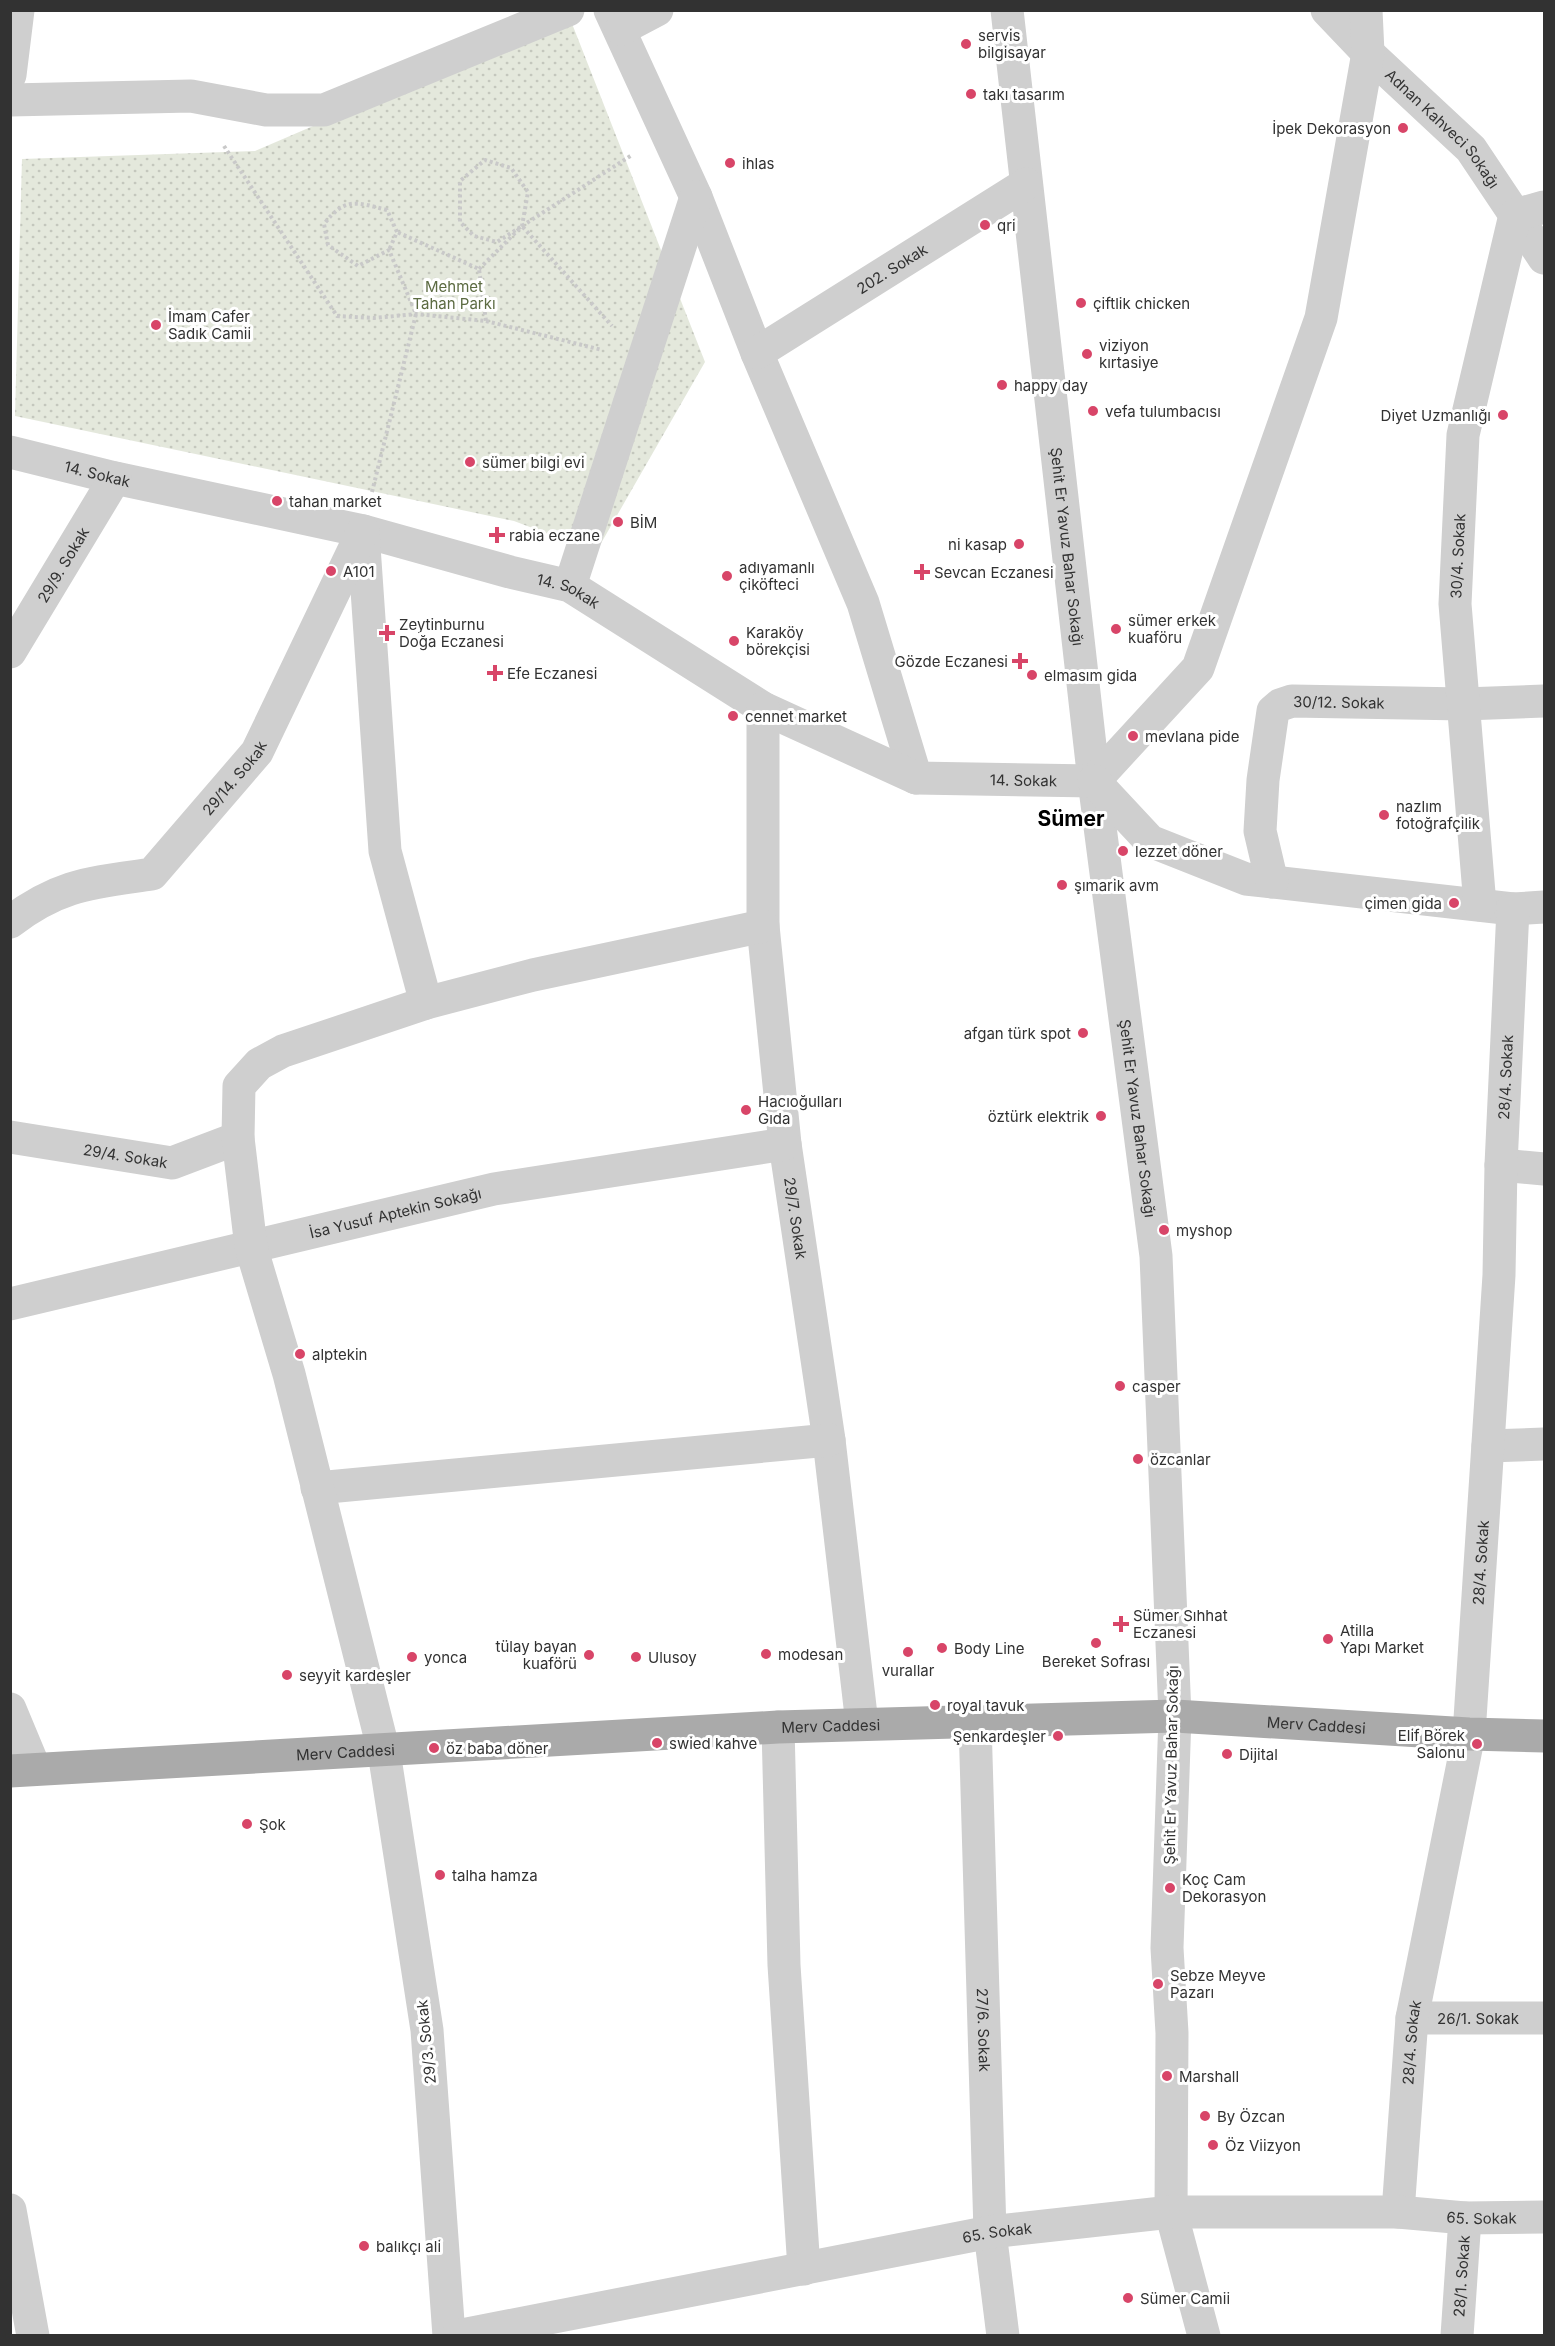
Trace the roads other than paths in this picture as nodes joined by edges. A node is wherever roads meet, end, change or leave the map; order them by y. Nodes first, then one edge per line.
1 (18, 10) edge
2 (568, 10) edge
3 (657, 10) edge
4 (1007, 10) edge
5 (1327, 10) edge
6 (1366, 10) edge
7 (615, 20) edge
8 (1368, 53) junction
9 (10, 75) edge
10 (10, 100) edge
11 (1026, 184) junction
12 (696, 197) junction
13 (1530, 211) edge
14 (1545, 258) edge
15 (757, 353) junction
16 (10, 452) edge
17 (115, 478) junction
18 (363, 531) junction
19 (570, 586) junction
20 (10, 652) edge
21 (1545, 701) edge
22 (1464, 704) junction
23 (763, 708) junction
24 (916, 778) junction
25 (1094, 781) junction
26 (1272, 882) junction
27 (1480, 905) junction
28 (1529, 908) edge
29 (10, 922) edge
30 (763, 926) junction
31 (426, 1003) junction
32 (10, 1137) edge
33 (238, 1138) junction
34 (785, 1144) junction
35 (1501, 1165) junction
36 (1545, 1169) edge
37 (251, 1247) junction
38 (10, 1304) edge
39 (829, 1440) junction
40 (1545, 1444) edge
41 (1488, 1446) junction
42 (317, 1488) junction
43 (10, 1708) edge
44 (1175, 1716) junction
45 (975, 1722) junction
46 (862, 1724) junction
47 (778, 1727) junction
48 (1469, 1734) junction
49 (1545, 1736) edge
50 (384, 1752) junction
51 (23, 1770) edge
52 (1412, 2018) junction
53 (1545, 2018) edge
54 (10, 2210) edge
55 (1171, 2212) junction
56 (1398, 2212) junction
57 (1545, 2217) edge
58 (1465, 2218) junction
59 (990, 2232) junction
60 (804, 2269) junction
61 (33, 2336) edge
62 (449, 2336) edge
63 (458, 2336) edge
64 (1003, 2336) edge
65 (1204, 2336) edge
66 (1457, 2336) edge

1 - 9 street
2 - 10 street
3 - 7 street
4 - 11 street, Şehit Er Yavuz Bahar Sokağı
5 - 8 street, Adnan Kahveci Sokağı
6 - 8 street
7 - 12 street
8 - 13 street, Adnan Kahveci Sokağı
8 - 25 street
11 - 15 street, 202. Sokak
11 - 25 street, Şehit Er Yavuz Bahar Sokağı
12 - 15 street
12 - 19 street
13 - 14 street, Adnan Kahveci Sokağı
13 - 22 street, 30/4. Sokak
15 - 24 street
16 - 17 street, 14. Sokak
17 - 18 street, 14. Sokak
17 - 20 street, 29/9. Sokak
18 - 19 street, 14. Sokak
18 - 29 street, 29/14. Sokak
18 - 31 street
19 - 23 street, 14. Sokak
21 - 22 street, 30/12. Sokak
22 - 26 street, 30/12. Sokak
22 - 27 street, 30/4. Sokak
23 - 24 street, 14. Sokak
23 - 30 street, 29/7. Sokak
24 - 25 street, 14. Sokak
25 - 26 street
25 - 44 street, Şehit Er Yavuz Bahar Sokağı
26 - 27 street
27 - 28 street
28 - 35 street, 28/4. Sokak
30 - 31 street, 29/3. Sokak
30 - 34 street, 29/7. Sokak
31 - 33 street, 29/3. Sokak
32 - 33 street, 29/4. Sokak
33 - 37 street, 29/3. Sokak
34 - 37 street, İsa Yusuf Aptekin Sokağı
34 - 39 street, 29/7. Sokak
35 - 36 street
35 - 41 street, 28/4. Sokak
37 - 38 street, İsa Yusuf Aptekin Sokağı
37 - 42 street, 29/3. Sokak
39 - 42 street
39 - 46 street, 29/7. Sokak
40 - 41 street
41 - 48 street, 28/4. Sokak
42 - 50 street, 29/3. Sokak
43 - 51 street
44 - 45 main road, Merv Caddesi
44 - 48 main road, Merv Caddesi
44 - 55 street, Şehit Er Yavuz Bahar Sokağı
45 - 46 main road, Merv Caddesi
45 - 59 street, 27/6. Sokak
46 - 47 main road, Merv Caddesi
47 - 50 main road, Merv Caddesi
47 - 60 street
48 - 49 main road, Merv Caddesi
48 - 52 street, 28/4. Sokak
50 - 51 main road, Merv Caddesi
50 - 62 street, 29/3. Sokak
52 - 53 street, 26/1. Sokak
52 - 56 street, 28/4. Sokak
54 - 61 street
55 - 56 street, 65. Sokak
55 - 59 street, 65. Sokak
55 - 65 street, Şehit Er Yavuz Bahar Sokağı
56 - 58 street, 65. Sokak
57 - 58 street, 65. Sokak
58 - 66 street, 28/1. Sokak
59 - 60 street, 65. Sokak
59 - 64 street, 27/6. Sokak
60 - 63 street, 65. Sokak

